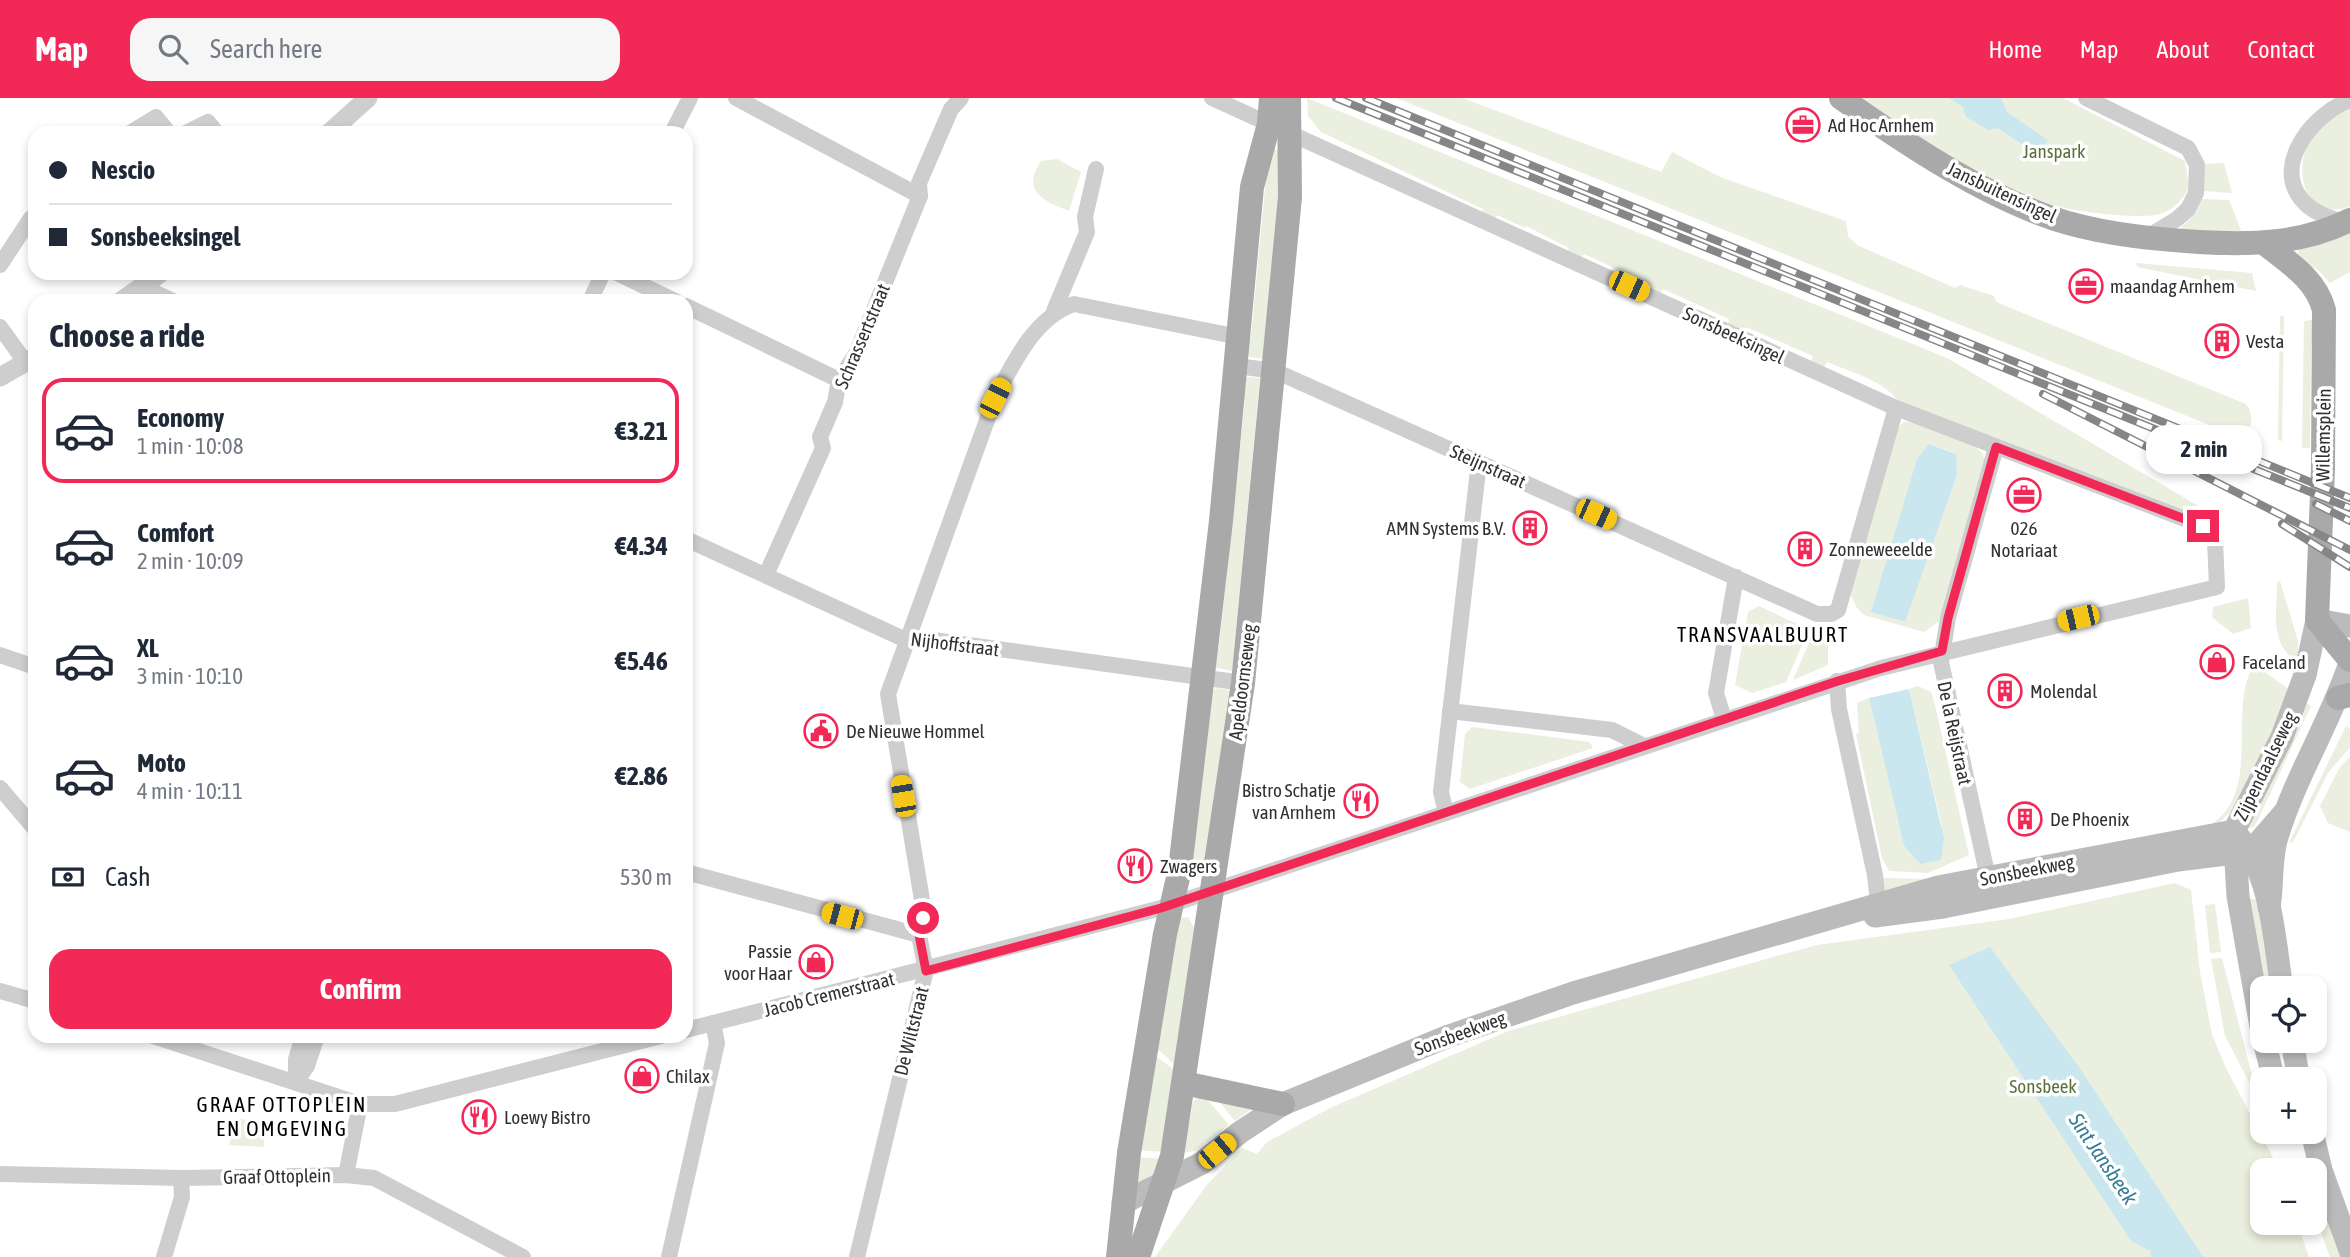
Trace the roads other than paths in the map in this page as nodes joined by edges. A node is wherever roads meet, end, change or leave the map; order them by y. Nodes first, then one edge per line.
1 (368, 98) edge
2 (690, 98) edge
3 (736, 98) edge
4 (961, 98) edge
5 (1212, 98) edge
6 (1271, 98) edge
7 (1289, 98) edge
8 (1841, 98) edge
9 (2086, 98) edge
10 (2350, 100) edge
11 (141, 126) edge
12 (163, 126) edge
13 (337, 126) edge
14 (676, 126) edge
15 (1279, 128) junction
16 (1096, 169) dead end
17 (920, 196) junction
18 (2348, 221) edge
19 (28, 223) edge
20 (2144, 238) junction
21 (2280, 249) junction
22 (0, 265) edge
23 (151, 280) edge
24 (632, 280) edge
25 (142, 286) junction
26 (131, 294) edge
27 (159, 294) edge
28 (660, 294) edge
29 (693, 309) edge
30 (1054, 310) junction
31 (3, 333) edge
32 (1239, 337) junction
33 (28, 358) edge
34 (28, 361) edge
35 (1237, 366) junction
36 (1275, 371) junction
37 (0, 377) edge
38 (839, 380) junction
39 (1896, 408) junction
40 (1996, 447) junction
41 (1479, 462) junction
42 (693, 542) edge
43 (766, 575) junction
44 (1736, 576) junction
45 (2217, 587) joint
46 (2317, 620) junction
47 (2350, 626) edge
48 (906, 640) junction
49 (1942, 651) junction
50 (0, 655) edge
51 (2350, 661) edge
52 (28, 665) edge
53 (1203, 678) junction
54 (1838, 681) junction
55 (1243, 683) junction
56 (2344, 697) edge
57 (1450, 711) junction
58 (1724, 719) junction
59 (1644, 746) junction
60 (0, 788) edge
61 (1446, 813) junction
62 (2284, 813) junction
63 (28, 821) edge
64 (2243, 844) junction
65 (2193, 859) junction
66 (693, 874) edge
67 (2236, 885) junction
68 (1214, 888) junction
69 (1991, 888) junction
70 (1174, 903) junction
71 (2269, 907) junction
72 (1879, 909) junction
73 (919, 935) junction
74 (926, 971) junction
75 (2252, 976) edge
76 (2280, 976) edge
77 (0, 991) edge
78 (28, 999) edge
79 (713, 1023) junction
80 (693, 1028) edge
81 (301, 1043) edge
82 (315, 1043) edge
83 (634, 1043) edge
84 (203, 1044) edge
85 (296, 1082) junction
86 (1184, 1083) junction
87 (360, 1104) junction
88 (1283, 1104) junction
89 (0, 1174) edge
90 (346, 1175) junction
91 (181, 1178) junction
92 (1164, 1182) junction
93 (2327, 1187) edge
94 (1123, 1203) junction
95 (2350, 1250) edge
96 (164, 1257) edge
97 (523, 1257) edge
98 (669, 1257) edge
99 (857, 1257) edge
100 (1118, 1257) edge
101 (1138, 1257) edge

1 - 13 street
2 - 14 street
3 - 17 street
4 - 17 street, Schrassertstraat
5 - 15 street, Sonsbeeksingel
6 - 15 main road, Apeldoornseweg
7 - 15 main road, Apeldoornseweg
8 - 20 main road, Jansbuitensingel
9 - 20 street
10 - 18 street
11 - 12 street
15 - 32 main road, Apeldoornseweg
15 - 36 main road, Apeldoornseweg
15 - 39 street, Sonsbeeksingel
16 - 30 street, De Wiltstraat
17 - 38 street, Schrassertstraat
18 - 21 main road
19 - 22 street
20 - 21 main road, Jansbuitensingel
21 - 46 main road, Willemsplein
23 - 25 street
24 - 28 street
25 - 26 street
25 - 27 street
29 - 38 street
30 - 32 street
30 - 48 street, De Wiltstraat
31 - 33 street
32 - 35 main road, Apeldoornseweg
34 - 37 street
35 - 36 street, Steijnstraat
35 - 53 main road, Apeldoornseweg
36 - 41 street, Steijnstraat
36 - 55 main road, Apeldoornseweg
38 - 43 street, Schrassertstraat
39 - 40 street, Sonsbeeksingel
39 - 44 street, Steijnstraat
40 - 45 street, Sonsbeeksingel
40 - 49 street, De la Reijstraat
41 - 44 street, Steijnstraat
41 - 57 street
42 - 43 street, Nijhoffstraat
43 - 48 street, Nijhoffstraat
44 - 58 street
45 - 49 street, Jacob Cremerstraat
46 - 47 main road
46 - 51 main road
46 - 64 main road, Zijpendaalseweg
48 - 53 street, Nijhoffstraat
48 - 73 street, De Wiltstraat
49 - 54 street, Jacob Cremerstraat
49 - 69 street, De la Reijstraat
50 - 52 street
51 - 56 main road, Zijpendaalseweg
53 - 55 street, Nijhoffstraat
53 - 70 main road, Apeldoornseweg
54 - 58 street, Jacob Cremerstraat
54 - 72 street
55 - 68 main road, Apeldoornseweg
56 - 62 main road, Zijpendaalseweg
57 - 59 street
57 - 61 street
58 - 59 street, Jacob Cremerstraat
59 - 61 street, Jacob Cremerstraat
60 - 63 street
61 - 68 street, Jacob Cremerstraat
62 - 64 main road, Zijpendaalseweg
62 - 71 main road, Zijpendaalseweg
64 - 65 main road, Sonsbeekweg
64 - 67 main road
64 - 69 main road, Sonsbeekweg
64 - 71 main road, Zijpendaalseweg
65 - 67 main road
65 - 69 main road, Sonsbeekweg
66 - 73 street
67 - 75 main road
68 - 70 street, Jacob Cremerstraat
68 - 86 main road, Apeldoornseweg
69 - 72 main road, Sonsbeekweg
70 - 74 street, Jacob Cremerstraat
70 - 94 main road, Apeldoornseweg
71 - 76 main road, Zijpendaalseweg
72 - 88 main road, Sonsbeekweg
73 - 74 street, De Wiltstraat
74 - 79 street, Jacob Cremerstraat
74 - 99 street, De Wiltstraat
77 - 78 street
79 - 80 street, Jacob Cremerstraat
79 - 98 street
81 - 85 street
82 - 85 street
83 - 87 street
84 - 85 street
85 - 87 street
86 - 88 main road
86 - 92 main road, Apeldoornseweg
87 - 90 street, Graaf Ottoplein
88 - 92 main road, Sonsbeekweg
89 - 91 street, Graaf Ottoplein
90 - 91 street, Graaf Ottoplein
90 - 97 street
91 - 96 street
92 - 94 main road, Sonsbeekweg
92 - 101 main road, Apeldoornseweg
93 - 95 main road
94 - 100 main road, Apeldoornseweg

